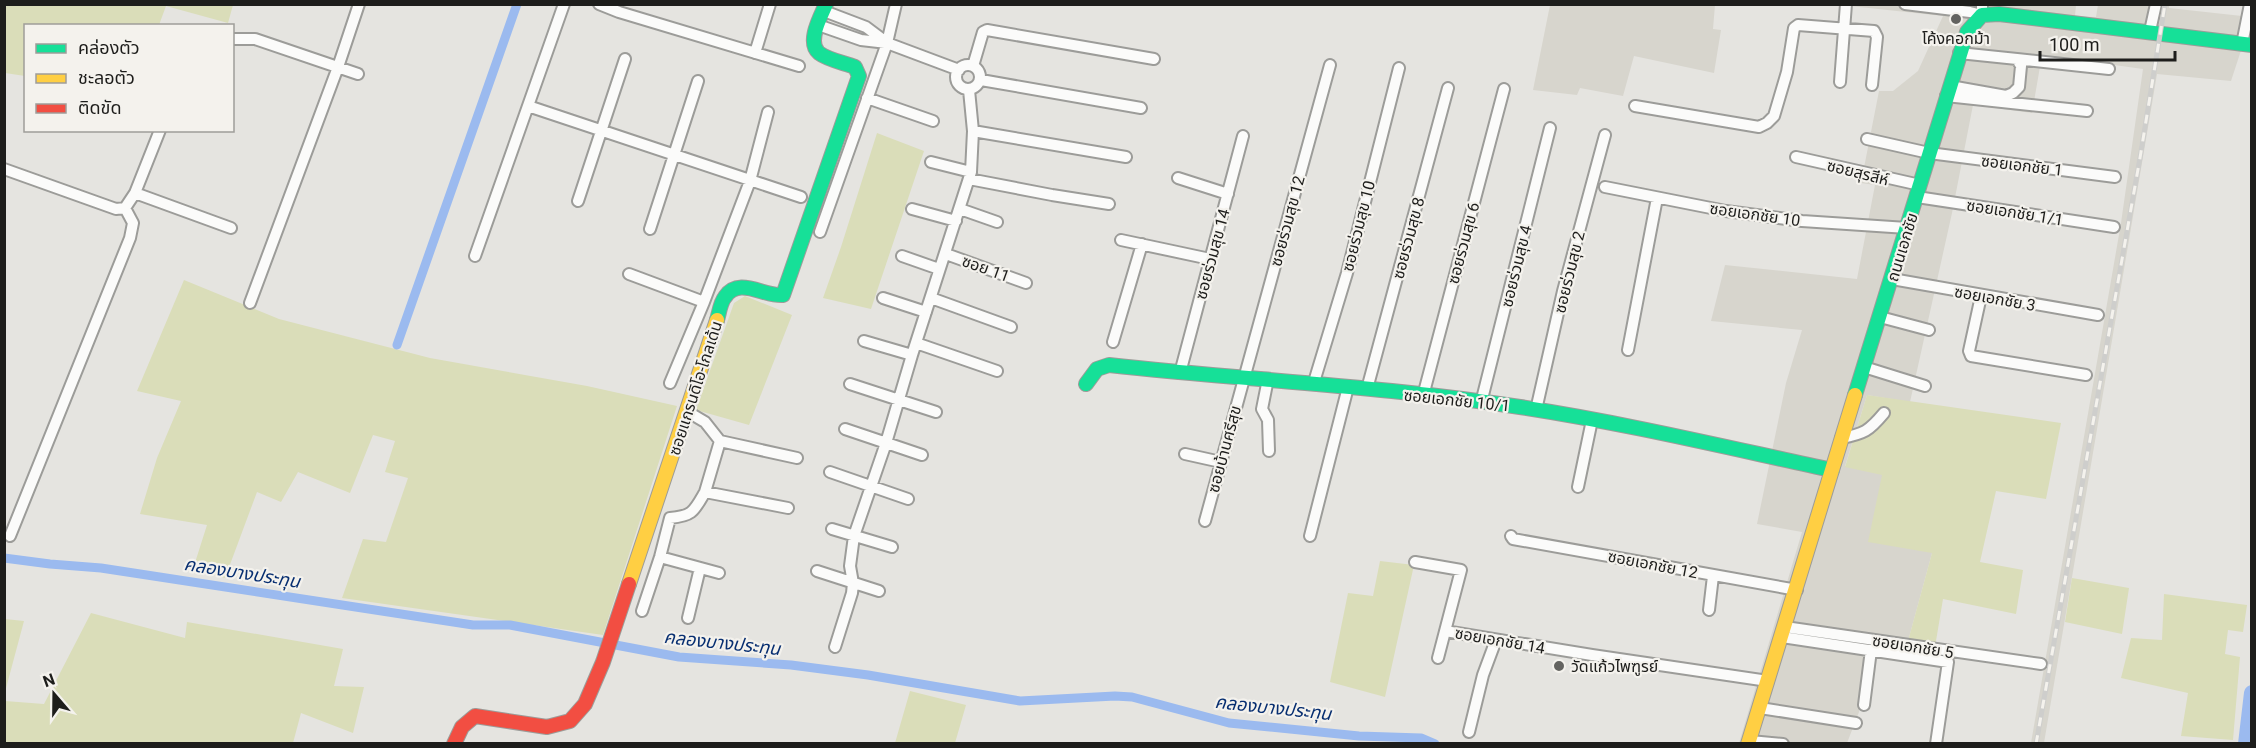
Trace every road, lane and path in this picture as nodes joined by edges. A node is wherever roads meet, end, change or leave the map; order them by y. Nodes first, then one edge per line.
1 (359, 4) edge
2 (564, 4) edge
3 (599, 4) edge
4 (770, 4) edge
5 (883, 4) edge
6 (1846, 4) edge
7 (1905, 4) edge
8 (2156, 4) edge
9 (2250, 4) edge
10 (895, 7) edge
11 (825, 8) edge
12 (1982, 10) edge
13 (818, 25) junction
14 (1844, 27) junction
15 (2150, 31) junction
16 (234, 39) edge
17 (886, 43) junction
18 (2247, 44) edge
19 (755, 53) junction
20 (1959, 53) junction
21 (625, 59) dead end
22 (1154, 59) dead end
23 (2017, 59) junction
24 (1330, 65) dead end
25 (799, 66) dead end
26 (973, 66) junction
27 (338, 67) junction
28 (1400, 68) dead end
29 (2109, 69) dead end
30 (959, 70) junction
31 (358, 74) dead end
32 (981, 80) junction
33 (698, 81) dead end
34 (1840, 82) dead end
35 (1872, 85) dead end
36 (1448, 88) dead end
37 (1504, 89) dead end
38 (969, 90) junction
39 (1948, 91) junction
40 (867, 98) junction
41 (528, 106) junction
42 (1635, 106) dead end
43 (1141, 108) dead end
44 (2087, 111) dead end
45 (768, 112) dead end
46 (933, 121) dead end
47 (1550, 128) dead end
48 (601, 130) junction
49 (973, 130) junction
50 (159, 132) edge
51 (1605, 135) dead end
52 (1243, 136) dead end
53 (1866, 139) dead end
54 (1929, 153) junction
55 (674, 154) junction
56 (1126, 157) dead end
57 (1796, 157) dead end
58 (931, 162) dead end
59 (4, 170) edge
60 (970, 175) junction
61 (2115, 177) dead end
62 (1178, 178) dead end
63 (750, 181) junction
64 (1605, 186) dead end
65 (1919, 191) junction
66 (135, 194) junction
67 (1228, 194) junction
68 (801, 197) dead end
69 (1657, 198) junction
70 (578, 201) dead end
71 (1109, 204) dead end
72 (125, 208) junction
73 (912, 209) dead end
74 (960, 209) junction
75 (956, 221) junction
76 (997, 222) dead end
77 (2114, 227) dead end
78 (231, 228) dead end
79 (1907, 228) junction
80 (650, 229) dead end
81 (820, 232) dead end
82 (1122, 240) dead end
83 (1142, 244) junction
84 (946, 254) junction
85 (475, 256) dead end
86 (902, 256) dead end
87 (1210, 259) junction
88 (939, 269) junction
89 (629, 274) dead end
90 (1892, 279) junction
91 (1026, 283) dead end
92 (1981, 296) junction
93 (883, 298) dead end
94 (931, 298) junction
95 (704, 302) junction
96 (250, 303) dead end
97 (926, 312) junction
98 (2098, 315) dead end
99 (1880, 317) junction
100 (1011, 327) dead end
101 (1929, 330) dead end
102 (864, 341) dead end
103 (1113, 342) dead end
104 (916, 343) junction
105 (1628, 350) dead end
106 (912, 355) junction
107 (1864, 367) junction
108 (997, 371) dead end
109 (1180, 373) junction
110 (2086, 375) dead end
111 (1244, 377) junction
112 (1268, 379) junction
113 (1314, 382) junction
114 (670, 383) dead end
115 (850, 384) dead end
116 (1086, 384) dead end
117 (1925, 386) dead end
118 (1348, 387) junction
119 (1367, 389) junction
120 (1423, 396) junction
121 (899, 400) junction
122 (1481, 403) junction
123 (1536, 410) junction
124 (688, 412) junction
125 (936, 412) dead end
126 (1884, 413) dead end
127 (1593, 420) junction
128 (845, 429) dead end
129 (1841, 438) junction
130 (720, 441) junction
131 (886, 443) junction
132 (1269, 451) dead end
133 (1185, 454) dead end
134 (922, 455) dead end
135 (797, 458) dead end
136 (1221, 462) junction
137 (1832, 470) junction
138 (830, 472) dead end
139 (872, 487) junction
140 (1578, 487) dead end
141 (705, 492) junction
142 (908, 499) dead end
143 (788, 508) dead end
144 (1205, 520) dead end
145 (832, 529) dead end
146 (10, 536) dead end
147 (854, 536) junction
148 (1310, 536) dead end
149 (1511, 536) dead end
150 (892, 547) dead end
151 (660, 557) junction
152 (1415, 562) dead end
153 (700, 568) junction
154 (817, 571) dead end
155 (719, 573) dead end
156 (1713, 576) junction
157 (853, 583) junction
158 (1797, 590) junction
159 (879, 591) dead end
160 (1709, 610) dead end
161 (642, 611) dead end
162 (688, 618) dead end
163 (1445, 631) junction
164 (1784, 632) junction
165 (1496, 640) junction
166 (835, 647) dead end
167 (1871, 650) junction
168 (1438, 658) dead end
169 (2042, 664) dead end
170 (1768, 681) junction
171 (1864, 705) dead end
172 (1760, 708) junction
173 (1856, 723) dead end
174 (1469, 732) dead end
175 (1749, 742) edge
176 (453, 744) edge
177 (1782, 744) edge
178 (1936, 744) edge

1 - 27 street
2 - 41 street
3 - 19 street
4 - 19 street
5 - 10 street
6 - 14 street
7 - 12 street
8 - 15 street
9 - 18 street
10 - 17 street
11 - 13 street, ซอยแกรนดิโอ-โกลเด้น
11 - 17 street
12 - 15 street
12 - 20 street, ถนนเอกชัย
13 - 17 street
13 - 124 street, ซอยแกรนดิโอ-โกลเด้น
14 - 34 street
14 - 35 street
14 - 42 street
15 - 18 street
16 - 27 street
17 - 30 street
17 - 40 street
19 - 25 street
20 - 23 street
20 - 39 street, ถนนเอกชัย
21 - 48 street
22 - 26 street
23 - 29 street
23 - 39 street
24 - 111 street, ซอยร่วมสุข 12
26 - 30 street
26 - 32 street
27 - 31 street
27 - 96 street
28 - 113 street, ซอยร่วมสุข 10
30 - 38 street
32 - 38 street
32 - 43 street
33 - 55 street
36 - 119 street, ซอยร่วมสุข 8
37 - 120 street, ซอยร่วมสุข 6
38 - 49 street
39 - 44 street
39 - 54 street, ถนนเอกชัย
40 - 46 street
40 - 81 street
41 - 48 street
41 - 85 street
45 - 63 street
47 - 122 street, ซอยร่วมสุข 4
48 - 55 street
48 - 70 street
49 - 56 street
49 - 60 street
50 - 66 street
51 - 123 street, ซอยร่วมสุข 2
52 - 67 street, ซอยร่วมสุข 14
53 - 54 street, ซอยเอกชัย 1
54 - 61 street, ซอยเอกชัย 1
54 - 65 street, ถนนเอกชัย
55 - 63 street
55 - 80 street
57 - 65 street, ซอยสุรสีห์
58 - 60 street
59 - 72 street
60 - 71 street
60 - 74 street
62 - 67 street
63 - 68 street
63 - 95 street
64 - 69 street, ซอยเอกชัย 10
65 - 77 street, ซอยเอกชัย 1/1
65 - 79 street, ถนนเอกชัย
66 - 72 street
66 - 78 street
67 - 87 street, ซอยร่วมสุข 14
69 - 79 street, ซอยเอกชัย 10
69 - 105 street
72 - 146 street
73 - 75 street
74 - 75 street
74 - 76 street
75 - 84 street
79 - 90 street, ถนนเอกชัย
82 - 83 street
83 - 87 street
83 - 103 street
84 - 88 street
84 - 91 street, ซอย 11
86 - 88 street
87 - 109 street, ซอยร่วมสุข 14
88 - 94 street
89 - 95 street
90 - 92 street, ซอยเอกชัย 3
90 - 99 street, ถนนเอกชัย
92 - 98 street, ซอยเอกชัย 3
92 - 110 street
93 - 97 street
94 - 97 street
94 - 100 street
95 - 114 street
97 - 104 street
99 - 101 street
99 - 107 street, ถนนเอกชัย
102 - 106 street
104 - 106 street
104 - 108 street
106 - 121 street
107 - 117 street
107 - 129 street, ถนนเอกชัย
109 - 111 street, ซอยเอกชัย 10/1
109 - 116 street, ซอยเอกชัย 10/1
111 - 112 street, ซอยเอกชัย 10/1
111 - 136 street, ซอยบ้านศรีสุข
112 - 113 street, ซอยเอกชัย 10/1
112 - 132 street
113 - 118 street, ซอยเอกชัย 10/1
115 - 121 street
118 - 119 street, ซอยเอกชัย 10/1
118 - 148 street
119 - 120 street, ซอยเอกชัย 10/1
120 - 122 street, ซอยเอกชัย 10/1
121 - 125 street
121 - 131 street
122 - 123 street, ซอยเอกชัย 10/1
123 - 127 street, ซอยเอกชัย 10/1
124 - 130 street
124 - 176 street, ซอยแกรนดิโอ-โกลเด้น
126 - 129 street
127 - 137 street, ซอยเอกชัย 10/1
127 - 140 street
128 - 131 street
129 - 137 street, ถนนเอกชัย
130 - 135 street
130 - 141 street
131 - 134 street
131 - 139 street
133 - 136 street
136 - 144 street, ซอยบ้านศรีสุข
137 - 158 street, ถนนเอกชัย
138 - 139 street
139 - 142 street
139 - 147 street
141 - 143 street
141 - 151 street
145 - 147 street
147 - 150 street
147 - 157 street
149 - 156 street, ซอยเอกชัย 12
151 - 153 street
151 - 161 street
152 - 163 street
153 - 155 street
153 - 162 street
154 - 157 street
156 - 158 street, ซอยเอกชัย 12
156 - 160 street
157 - 159 street
157 - 166 street
158 - 164 street, ถนนเอกชัย
163 - 165 street, ซอยเอกชัย 14
163 - 168 street
164 - 167 street
164 - 169 street, ซอยเอกชัย 5
164 - 170 street, ถนนเอกชัย
165 - 170 street, ซอยเอกชัย 14
165 - 174 street
167 - 171 street
167 - 178 street
170 - 172 street, ถนนเอกชัย
172 - 173 street
172 - 175 street, ถนนเอกชัย
175 - 177 street

